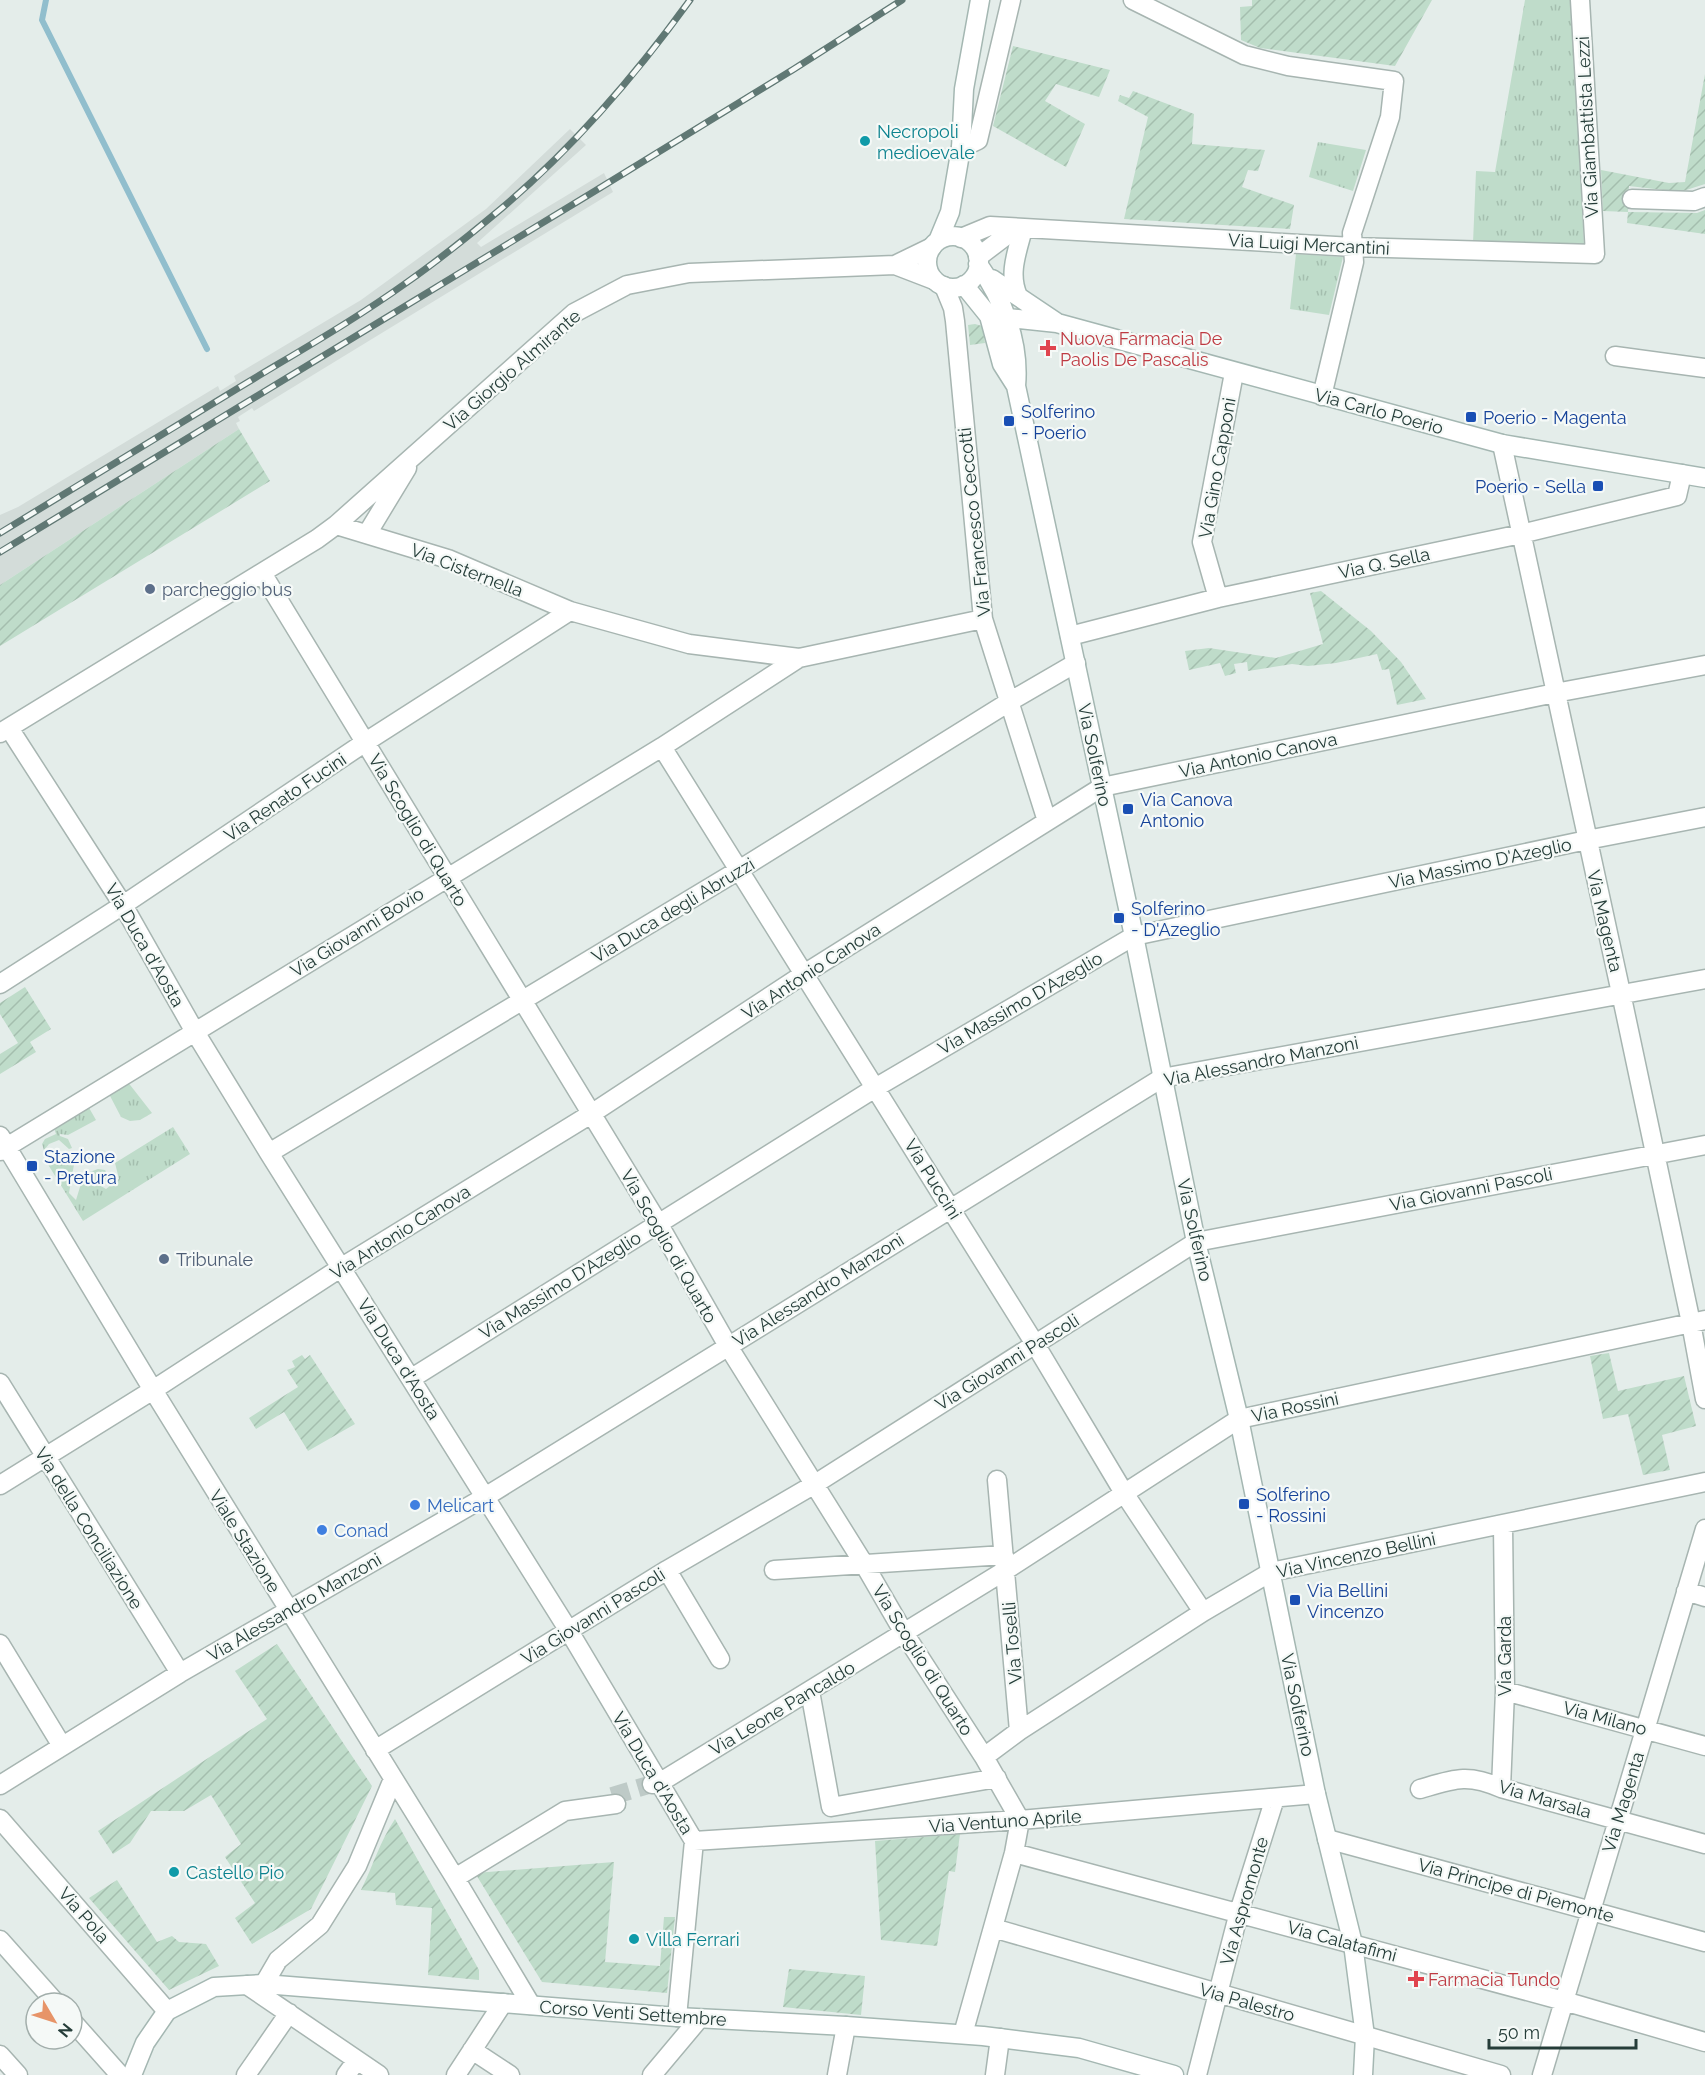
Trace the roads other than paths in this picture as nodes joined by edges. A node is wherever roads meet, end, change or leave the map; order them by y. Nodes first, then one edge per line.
1 (980, 0) edge
2 (1011, 0) edge
3 (1133, 0) edge
4 (1580, 0) edge
5 (961, 151) junction
6 (1705, 197) edge
7 (1632, 199) dead end
8 (1023, 230) junction
9 (960, 237) junction
10 (935, 244) junction
11 (1353, 247) junction
12 (1595, 254) joint
13 (895, 265) junction
14 (981, 266) junction
15 (939, 283) junction
16 (964, 285) junction
17 (1018, 296) junction
18 (998, 317) junction
19 (1057, 323) junction
20 (1615, 356) dead end
21 (1705, 368) edge
22 (1234, 373) junction
23 (1322, 396) junction
24 (1502, 444) junction
25 (417, 452) junction
26 (1682, 474) junction
27 (1705, 478) edge
28 (336, 525) junction
29 (367, 534) junction
30 (1521, 534) junction
31 (262, 573) junction
32 (1218, 598) junction
33 (570, 611) junction
34 (983, 619) junction
35 (1070, 636) junction
36 (799, 658) junction
37 (1076, 663) junction
38 (1705, 665) edge
39 (1555, 693) junction
40 (1009, 702) junction
41 (4, 730) edge
42 (364, 743) junction
43 (662, 747) junction
44 (1102, 787) junction
45 (1705, 817) edge
46 (1047, 821) junction
47 (1587, 840) junction
48 (739, 870) junction
49 (446, 877) junction
50 (123, 905) junction
51 (1134, 936) junction
52 (804, 974) junction
53 (1705, 979) edge
54 (0, 984) edge
55 (1621, 993) junction
56 (522, 1001) junction
57 (195, 1032) junction
58 (1162, 1078) junction
59 (876, 1088) junction
60 (591, 1114) junction
61 (2, 1145) edge
62 (1705, 1145) edge
63 (269, 1153) junction
64 (1654, 1154) junction
65 (950, 1208) junction
66 (658, 1223) junction
67 (1196, 1242) junction
68 (342, 1267) junction
69 (1698, 1321) edge
70 (1035, 1344) junction
71 (728, 1346) junction
72 (412, 1378) junction
73 (0, 1383) edge
74 (153, 1390) junction
75 (1705, 1399) edge
76 (1239, 1419) junction
77 (45, 1457) junction
78 (997, 1480) dead end
79 (1705, 1482) edge
80 (815, 1484) junction
81 (0, 1485) edge
82 (1124, 1493) junction
83 (485, 1497) junction
84 (1503, 1525) junction
85 (1705, 1529) edge
86 (1005, 1562) junction
87 (864, 1564) junction
88 (774, 1569) dead end
89 (667, 1570) junction
90 (1271, 1572) junction
91 (1686, 1591) junction
92 (1705, 1597) edge
93 (288, 1611) junction
94 (1203, 1612) junction
95 (569, 1631) junction
96 (904, 1633) junction
97 (0, 1644) edge
98 (720, 1659) dead end
99 (180, 1672) junction
100 (810, 1691) junction
101 (1505, 1691) junction
102 (1645, 1728) junction
103 (1019, 1731) junction
104 (62, 1746) junction
105 (1705, 1746) edge
106 (375, 1750) junction
107 (984, 1757) junction
108 (997, 1778) junction
109 (393, 1779) junction
110 (0, 1785) edge
111 (657, 1787) junction
112 (1502, 1788) junction
113 (1420, 1789) dead end
114 (1316, 1794) junction
115 (1275, 1798) junction
116 (614, 1800) tunnel mouth
117 (0, 1819) edge
118 (1618, 1819) junction
119 (1020, 1821) junction
120 (1327, 1839) junction
121 (694, 1841) junction
122 (1705, 1844) edge
123 (1014, 1853) junction
124 (455, 1878) junction
125 (1590, 1910) junction
126 (1239, 1912) junction
127 (993, 1928) junction
128 (0, 1940) edge
129 (1705, 1942) edge
130 (1353, 1944) junction
131 (256, 1984) junction
132 (45, 1991) edge
133 (1218, 1994) junction
134 (1564, 2001) junction
135 (504, 2003) junction
136 (531, 2005) junction
137 (167, 2010) junction
138 (289, 2013) junction
139 (676, 2017) junction
140 (699, 2019) junction
141 (846, 2026) junction
142 (84, 2034) edge
143 (963, 2034) junction
144 (1365, 2036) junction
145 (1000, 2038) junction
146 (1705, 2042) edge
147 (472, 2050) junction
148 (0, 2055) edge
149 (351, 2067) edge
150 (18, 2075) edge
151 (120, 2075) edge
152 (132, 2075) edge
153 (246, 2075) edge
154 (379, 2075) edge
155 (456, 2075) edge
156 (510, 2075) edge
157 (652, 2075) edge
158 (837, 2075) edge
159 (995, 2075) edge
160 (1174, 2075) edge
161 (1197, 2075) edge
162 (1363, 2075) edge
163 (1501, 2075) edge
164 (1542, 2075) edge

1 - 5 street
2 - 5 street
3 - 11 street
4 - 12 street, Via Giambattista Lezzi
5 - 9 street
5 - 10 street
6 - 7 street
8 - 9 street, Via Luigi Mercantini
8 - 11 street, Via Luigi Mercantini
8 - 14 street, Via Luigi Mercantini
8 - 17 street
9 - 10 street
9 - 14 street
10 - 13 street, Via Giorgio Almirante
10 - 15 street
11 - 12 street, Via Luigi Mercantini
11 - 23 street
13 - 15 street, Via Giorgio Almirante
13 - 25 street, Via Giorgio Almirante
14 - 16 street
14 - 17 street, Via Carlo Poerio
14 - 18 street, Via Solferino
15 - 16 street
15 - 34 street, Via Francesco Ceccotti
16 - 18 street, Via Solferino
17 - 19 street, Via Carlo Poerio
18 - 19 street, Via Carlo Poerio
18 - 35 street, Via Solferino
19 - 22 street, Via Carlo Poerio
20 - 21 street
22 - 23 street, Via Carlo Poerio
22 - 32 street, Via Gino Capponi
23 - 24 street, Via Carlo Poerio
24 - 26 street, Via Carlo Poerio
24 - 30 street, Via Magenta
25 - 28 street, Via Giorgio Almirante
25 - 29 street, Via Giorgio Almirante
26 - 27 street, Via Carlo Poerio
26 - 30 street, Via Q. Sella
28 - 29 street, Via Cisternella
28 - 31 street
29 - 33 street, Via Cisternella
30 - 32 street, Via Q. Sella
30 - 39 street, Via Magenta
31 - 41 street
31 - 42 street, Via Scoglio di Quarto
32 - 35 street, Via Q. Sella
33 - 36 street, Via Cisternella
33 - 42 street, Via Renato Fucini
34 - 36 street, Via Cisternella
34 - 40 street, Via Francesco Ceccotti
35 - 37 street, Via Solferino
36 - 43 street, Via Giovanni Bovio
37 - 40 street, Via Duca degli Abruzzi
37 - 44 street, Via Solferino
38 - 39 street, Via Antonio Canova
39 - 44 street, Via Antonio Canova
39 - 47 street, Via Magenta
40 - 46 street, Via Francesco Ceccotti
40 - 48 street, Via Duca degli Abruzzi
41 - 50 street, Via Duca d'Aosta
42 - 49 street, Via Scoglio di Quarto
42 - 50 street, Via Renato Fucini
43 - 48 street, Via Puccini
43 - 49 street, Via Giovanni Bovio
44 - 46 street, Via Antonio Canova
44 - 51 street, Via Solferino
45 - 47 street, Via Massimo D'Azeglio
46 - 52 street, Via Antonio Canova
47 - 51 street, Via Massimo D'Azeglio
47 - 55 street, Via Magenta
48 - 52 street, Via Puccini
48 - 56 street, Via Duca degli Abruzzi
49 - 56 street, Via Scoglio di Quarto
49 - 57 street, Via Giovanni Bovio
50 - 54 street, Via Renato Fucini
50 - 57 street, Via Duca d'Aosta
51 - 58 street, Via Solferino
51 - 59 street, Via Massimo D'Azeglio
52 - 59 street, Via Puccini
52 - 60 street, Via Antonio Canova
53 - 55 street, Via Alessandro Manzoni
55 - 58 street, Via Alessandro Manzoni
55 - 64 street, Via Magenta
56 - 60 street, Via Scoglio di Quarto
56 - 63 street, Via Duca degli Abruzzi
57 - 61 street, Via Giovanni Bovio
57 - 63 street, Via Duca d'Aosta
58 - 65 street, Via Alessandro Manzoni
58 - 67 street, Via Solferino
59 - 65 street, Via Puccini
59 - 66 street, Via Massimo D'Azeglio
60 - 66 street, Via Scoglio di Quarto
60 - 68 street, Via Antonio Canova
61 - 74 street, Viale Stazione
62 - 64 street, Via Giovanni Pascoli
63 - 68 street, Via Duca d'Aosta
64 - 67 street, Via Giovanni Pascoli
64 - 69 street, Via Magenta
65 - 70 street, Via Puccini
65 - 71 street, Via Alessandro Manzoni
66 - 71 street, Via Scoglio di Quarto
66 - 72 street, Via Massimo D'Azeglio
67 - 70 street, Via Giovanni Pascoli
67 - 76 street, Via Solferino
68 - 72 street, Via Duca d'Aosta
68 - 74 street, Via Antonio Canova
69 - 75 street, Via Magenta
69 - 76 street, Via Rossini
70 - 80 street, Via Giovanni Pascoli
70 - 82 street, Via Puccini
71 - 80 street, Via Scoglio di Quarto
71 - 83 street, Via Alessandro Manzoni
72 - 83 street, Via Duca d'Aosta
73 - 77 street, Via della Conciliazione
74 - 77 street, Via Antonio Canova
74 - 93 street, Viale Stazione
76 - 82 street, Via Rossini
76 - 90 street, Via Solferino
77 - 81 street, Via Antonio Canova
77 - 99 street, Via della Conciliazione
78 - 86 street, Via Toselli
79 - 84 street, Via Vincenzo Bellini
80 - 87 street, Via Scoglio di Quarto
80 - 89 street, Via Giovanni Pascoli
82 - 86 street, Via Rossini
82 - 94 street, Via Puccini
83 - 93 street, Via Alessandro Manzoni
83 - 95 street, Via Duca d'Aosta
84 - 90 street, Via Vincenzo Bellini
84 - 101 street, Via Garda
85 - 91 street, Via Magenta
86 - 87 street
86 - 96 street, Via Rossini
86 - 103 street, Via Toselli
87 - 88 street
87 - 96 street, Via Scoglio di Quarto
89 - 95 street, Via Giovanni Pascoli
89 - 98 street
90 - 94 street, Via Vincenzo Bellini
90 - 114 street, Via Solferino
91 - 92 street
91 - 102 street, Via Magenta
93 - 99 street, Via Alessandro Manzoni
93 - 106 street, Viale Stazione
94 - 103 street, Via Vincenzo Bellini
95 - 106 street, Via Giovanni Pascoli
95 - 111 street, Via Duca d'Aosta
96 - 100 street, Via Leone Pancaldo
96 - 107 street, Via Scoglio di Quarto
97 - 104 street
99 - 104 street, Via Alessandro Manzoni
100 - 108 street
100 - 111 street, Via Leone Pancaldo
101 - 102 street, Via Milano
101 - 112 street, Via Garda
102 - 105 street, Via Milano
102 - 118 street, Via Magenta
103 - 107 street, Via Vincenzo Bellini
104 - 110 street, Via Alessandro Manzoni
106 - 109 street, Viale Stazione
107 - 108 street, Via Scoglio di Quarto
108 - 119 street, Via Scoglio di Quarto
109 - 124 street, Viale Stazione
109 - 131 street
111 - 121 street, Via Duca d'Aosta
112 - 113 street, Via Marsala
112 - 118 street, Via Marsala
114 - 115 street, Via Ventuno Aprile
114 - 120 street, Via Solferino
115 - 119 street, Via Ventuno Aprile
115 - 126 street, Via Aspromonte
116 - 124 street
117 - 137 street, Via Pola
118 - 122 street, Via Marsala
118 - 125 street, Via Magenta
119 - 121 street, Via Ventuno Aprile
119 - 123 street
120 - 125 street, Via Principe di Piemonte
120 - 130 street, Via Solferino
121 - 139 street, Via Duca d'Aosta
123 - 126 street, Via Calatafimi
123 - 127 street
124 - 136 street, Viale Stazione
125 - 129 street, Via Principe di Piemonte
125 - 134 street, Via Magenta
126 - 130 street, Via Calatafimi
126 - 133 street, Via Aspromonte
127 - 133 street, Via Palestro
127 - 143 street
128 - 132 street
130 - 134 street, Via Calatafimi
130 - 144 street, Via Solferino
131 - 135 street, Corso Venti Settembre
131 - 137 street, Corso Venti Settembre
131 - 138 street
133 - 144 street, Via Palestro
133 - 161 street, Via Aspromonte
134 - 146 street, Via Calatafimi
134 - 164 street, Via Magenta
135 - 136 street, Corso Venti Settembre
135 - 147 street
136 - 139 street, Corso Venti Settembre
137 - 152 street
138 - 149 street
138 - 153 street
139 - 140 street, Corso Venti Settembre
140 - 141 street, Corso Venti Settembre
140 - 157 street
141 - 143 street, Corso Venti Settembre
141 - 158 street
142 - 151 street
143 - 145 street, Corso Venti Settembre
144 - 162 street, Via Solferino
144 - 163 street, Via Palestro
145 - 159 street
145 - 160 street, Corso Venti Settembre
147 - 155 street
147 - 156 street
148 - 150 street
149 - 154 street

